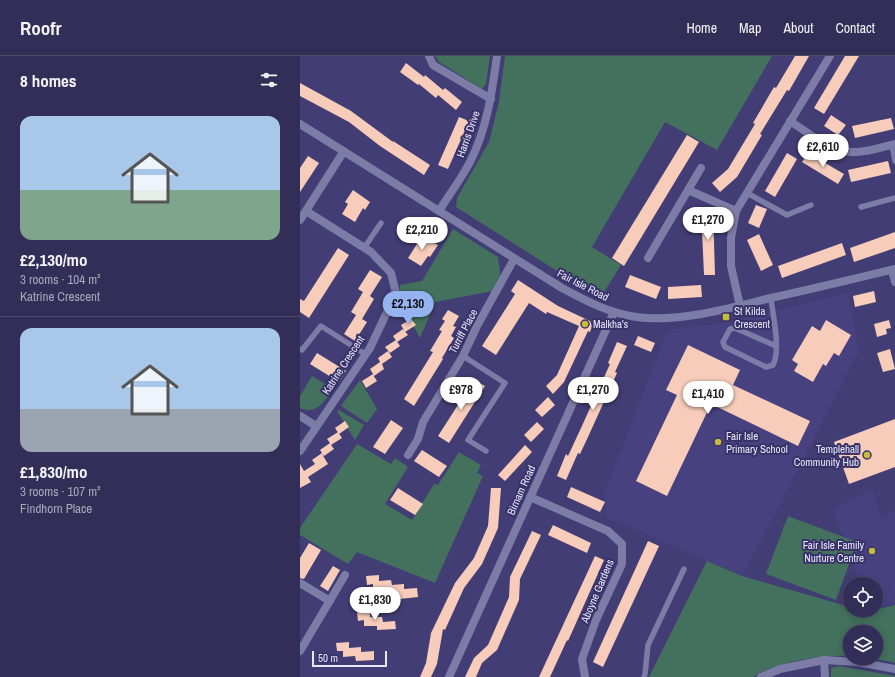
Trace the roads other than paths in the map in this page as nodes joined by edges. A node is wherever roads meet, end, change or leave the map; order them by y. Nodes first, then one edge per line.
1 (429, 56) edge
2 (497, 56) edge
3 (830, 56) edge
4 (491, 99) junction
5 (790, 121) junction
6 (300, 124) edge
7 (893, 144) edge
8 (344, 151) junction
9 (895, 161) edge
10 (701, 168) dead end
11 (688, 190) junction
12 (747, 193) junction
13 (895, 198) edge
14 (811, 205) dead end
15 (861, 207) dead end
16 (306, 211) junction
17 (439, 211) junction
18 (736, 211) junction
19 (300, 220) edge
20 (381, 223) dead end
21 (364, 248) junction
22 (648, 258) dead end
23 (514, 259) junction
24 (893, 269) edge
25 (895, 282) edge
26 (771, 298) junction
27 (740, 306) junction
28 (614, 312) junction
29 (776, 346) junction
30 (300, 349) edge
31 (365, 354) junction
32 (462, 356) junction
33 (300, 416) edge
34 (316, 426) junction
35 (300, 451) edge
36 (486, 451) dead end
37 (408, 455) dead end
38 (530, 497) junction
39 (684, 569) dead end
40 (345, 575) dead end
41 (300, 583) edge
42 (330, 601) junction
43 (300, 651) edge
44 (824, 660) junction
45 (895, 669) edge
46 (449, 677) edge
47 (585, 677) edge
48 (644, 677) edge
49 (761, 677) edge
50 (826, 677) edge

1 - 4 street
2 - 4 street, Harris Drive
3 - 5 street
4 - 17 street, Harris Drive
5 - 7 street
5 - 12 street
6 - 8 street, Fair Isle Road
7 - 9 lane
8 - 16 street
8 - 17 street, Fair Isle Road
10 - 11 street
11 - 18 street
11 - 22 street
12 - 14 lane
12 - 18 street
13 - 15 lane
16 - 19 street
16 - 21 street, Katrine Crescent
17 - 23 street, Fair Isle Road
18 - 27 street
20 - 21 lane
21 - 31 street, Katrine Crescent
23 - 28 street, Fair Isle Road
23 - 32 street, Turriff Place
24 - 25 street
24 - 26 street, Fair Isle Road
26 - 27 street, Fair Isle Road
26 - 29 lane
27 - 28 street, Fair Isle Road
28 - 38 street, Birnam Road
29 - 29 lane
30 - 31 lane
31 - 34 street, Katrine Crescent
32 - 36 lane
32 - 37 street, Turriff Place
33 - 34 street
34 - 35 street, Katrine Crescent
38 - 46 street, Birnam Road
38 - 47 street, Aboyne Gardens
39 - 48 lane
40 - 42 street
41 - 42 street
42 - 43 street
44 - 45 street
44 - 49 street
44 - 50 street

